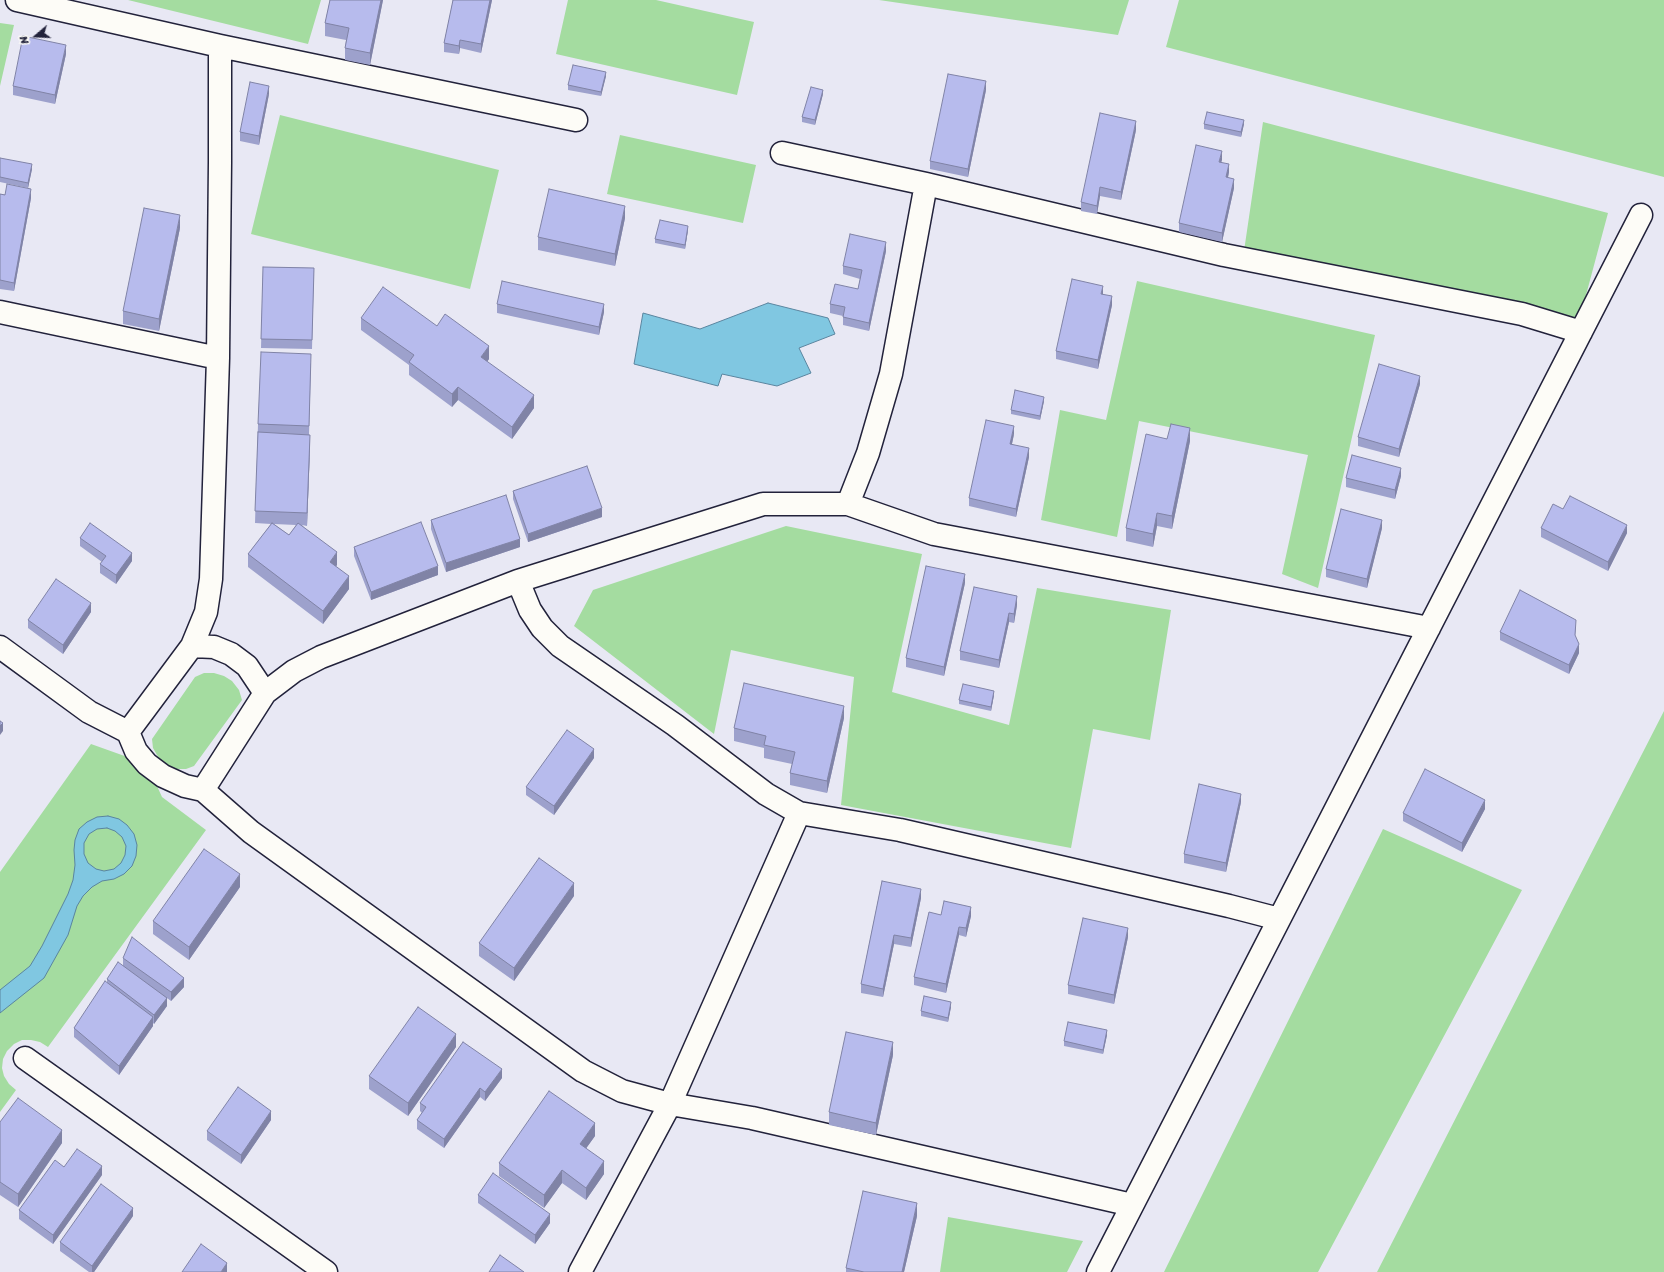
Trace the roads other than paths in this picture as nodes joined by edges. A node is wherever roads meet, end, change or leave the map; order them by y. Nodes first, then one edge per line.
1 (17, 0) edge
2 (220, 46) junction
3 (576, 120) dead end
4 (782, 153) dead end
5 (926, 184) junction
6 (1641, 215) dead end
7 (0, 312) edge
8 (1581, 332) junction
9 (218, 358) junction
10 (848, 504) junction
11 (518, 581) junction
12 (1429, 628) junction
13 (192, 646) junction
14 (0, 647) edge
15 (265, 693) junction
16 (128, 732) junction
17 (203, 790) junction
18 (799, 813) junction
19 (1279, 919) junction
20 (25, 1058) dead end
21 (670, 1104) junction
22 (1132, 1205) junction
23 (326, 1272) edge
24 (580, 1272) edge
25 (1098, 1272) edge

1 - 2 street
2 - 3 street
2 - 9 street
4 - 5 street
5 - 8 street
5 - 10 street
6 - 8 street
7 - 9 street
8 - 12 street
9 - 13 street
10 - 11 street
10 - 12 street
11 - 15 street
11 - 18 street
12 - 19 street
13 - 15 street
13 - 16 street
14 - 16 street
15 - 17 street
16 - 17 street
17 - 21 street
18 - 19 street
18 - 21 street
19 - 22 street
20 - 23 street
21 - 22 street
21 - 24 street
22 - 25 street

